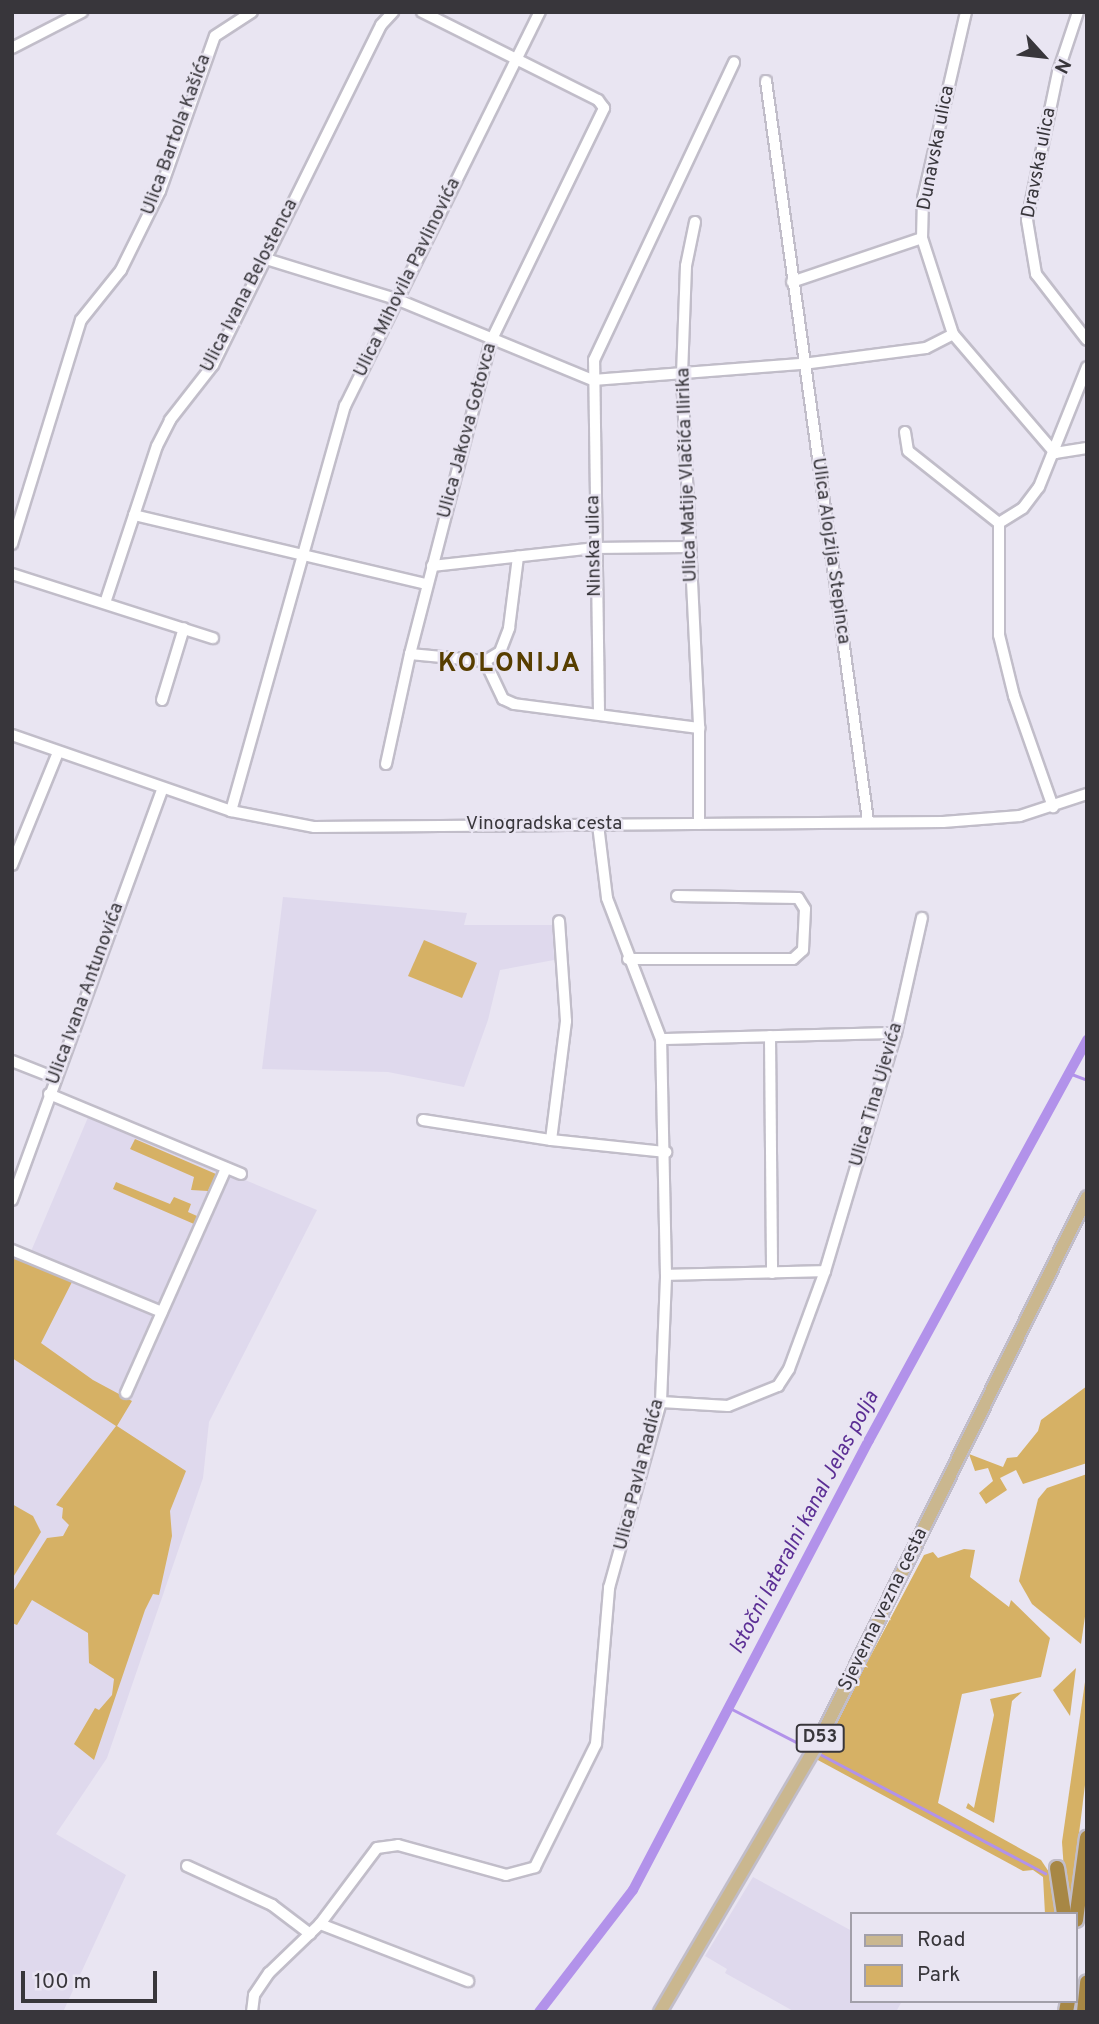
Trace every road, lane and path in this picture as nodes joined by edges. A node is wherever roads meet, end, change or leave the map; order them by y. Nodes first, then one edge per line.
1 (82, 12) edge
2 (252, 12) edge
3 (393, 12) edge
4 (422, 12) edge
5 (540, 12) edge
6 (966, 12) edge
7 (1078, 12) edge
8 (12, 48) edge
9 (516, 61) junction
10 (734, 62) dead end
11 (766, 81) dead end
12 (695, 222) dead end
13 (922, 238) junction
14 (266, 259) junction
15 (792, 282) junction
16 (396, 299) junction
17 (953, 334) junction
18 (1087, 340) edge
19 (491, 341) junction
20 (803, 364) junction
21 (1087, 367) edge
22 (682, 377) junction
23 (593, 380) junction
24 (905, 432) dead end
25 (1087, 448) edge
26 (1055, 453) junction
27 (134, 515) junction
28 (999, 523) junction
29 (12, 544) edge
30 (690, 547) junction
31 (594, 548) junction
32 (304, 555) junction
33 (518, 557) junction
34 (432, 566) junction
35 (12, 574) edge
36 (427, 584) junction
37 (105, 603) junction
38 (184, 628) junction
39 (213, 638) dead end
40 (410, 654) junction
41 (485, 661) junction
42 (162, 700) dead end
43 (599, 712) junction
44 (699, 729) junction
45 (12, 736) edge
46 (58, 752) junction
47 (386, 764) dead end
48 (162, 789) junction
49 (1087, 794) edge
50 (1053, 807) junction
51 (231, 811) junction
52 (868, 821) junction
53 (699, 824) junction
54 (598, 825) junction
55 (12, 865) edge
56 (677, 896) dead end
57 (922, 918) dead end
58 (559, 921) dead end
59 (628, 959) junction
60 (897, 1032) junction
61 (770, 1035) junction
62 (661, 1039) junction
63 (12, 1060) edge
64 (55, 1078) junction
65 (49, 1094) junction
66 (423, 1120) dead end
67 (551, 1140) junction
68 (666, 1152) junction
69 (226, 1168) junction
70 (241, 1174) dead end
71 (1087, 1197) edge
72 (12, 1200) edge
73 (12, 1250) edge
74 (825, 1271) junction
75 (772, 1273) junction
76 (666, 1275) junction
77 (162, 1312) junction
78 (126, 1393) dead end
79 (661, 1402) junction
80 (1087, 1838) edge
81 (187, 1866) dead end
82 (1057, 1867) dead end
83 (1064, 1912) edge
84 (1077, 1912) edge
85 (320, 1924) junction
86 (310, 1934) junction
87 (468, 1981) dead end
88 (1087, 1985) edge
89 (252, 2012) edge
90 (660, 2012) edge
91 (1084, 2012) edge

1 - 8 street
2 - 29 street, Ulica Bartola Kašića
3 - 14 street, Ulica Ivana Belostenca
4 - 9 street
5 - 9 street, Ulica Mihovila Pavlinovića
6 - 13 street, Dunavska ulica
7 - 18 street, Dravska ulica
9 - 16 street, Ulica Mihovila Pavlinovića
9 - 19 street, Ulica Jakova Gotovca
10 - 23 street, Ninska ulica
11 - 15 street, Ulica Alojzija Stepinca
12 - 22 street, Ulica Matije Vlačića Ilirika
13 - 15 street
13 - 17 street, Dunavska ulica
14 - 16 street
14 - 27 street, Ulica Ivana Belostenca
15 - 20 street, Ulica Alojzija Stepinca
16 - 19 street
16 - 32 street, Ulica Mihovila Pavlinovića
17 - 20 street
17 - 26 street, Dunavska ulica
19 - 23 street
19 - 34 street, Ulica Jakova Gotovca
20 - 22 street
20 - 52 street, Ulica Alojzija Stepinca
21 - 26 street
22 - 23 street
22 - 30 street, Ulica Matije Vlačića Ilirika
23 - 31 street, Ninska ulica
24 - 28 street
25 - 26 street
26 - 28 street
27 - 32 street
27 - 37 street, Ulica Ivana Belostenca
28 - 50 street
30 - 31 street
30 - 44 street, Ulica Matije Vlačića Ilirika
31 - 33 street
31 - 43 street, Ninska ulica
32 - 36 street
32 - 51 street, Ulica Mihovila Pavlinovića
33 - 34 street
33 - 41 street
34 - 36 street, Ulica Jakova Gotovca
35 - 37 street
36 - 40 street, Ulica Jakova Gotovca
37 - 38 street
38 - 39 street
38 - 42 street
40 - 41 street
40 - 47 street, Ulica Jakova Gotovca
41 - 43 street
43 - 44 street
44 - 53 street, Ulica Matije Vlačića Ilirika
45 - 46 street, Vinogradska cesta
46 - 48 street, Vinogradska cesta
46 - 55 street
48 - 51 street, Vinogradska cesta
48 - 64 street, Ulica Ivana Antunovića
49 - 50 street, Vinogradska cesta
50 - 52 street, Vinogradska cesta
51 - 54 street, Vinogradska cesta
52 - 53 street, Vinogradska cesta
53 - 54 street, Vinogradska cesta
54 - 59 street, Ulica Pavla Radića
56 - 59 street
57 - 60 street, Ulica Tina Ujevića
58 - 67 street
59 - 62 street, Ulica Pavla Radića
60 - 61 street
60 - 74 street, Ulica Tina Ujevića
61 - 62 street
61 - 75 street
62 - 68 street, Ulica Pavla Radića
63 - 64 street
64 - 65 street, Ulica Ivana Antunovića
65 - 69 street
65 - 72 street, Ulica Ivana Antunovića
66 - 67 street
67 - 68 street
68 - 76 street, Ulica Pavla Radića
69 - 70 street
69 - 77 street
71 - 90 main road, Sjeverna vezna cesta / D53
73 - 77 street
74 - 75 street
74 - 79 street, Ulica Tina Ujevića
75 - 76 street
76 - 79 street, Ulica Pavla Radića
77 - 78 street
79 - 85 street, Ulica Pavla Radića
80 - 84 highway
81 - 86 street
82 - 83 highway
85 - 86 street
85 - 87 street
86 - 89 street
88 - 91 highway

